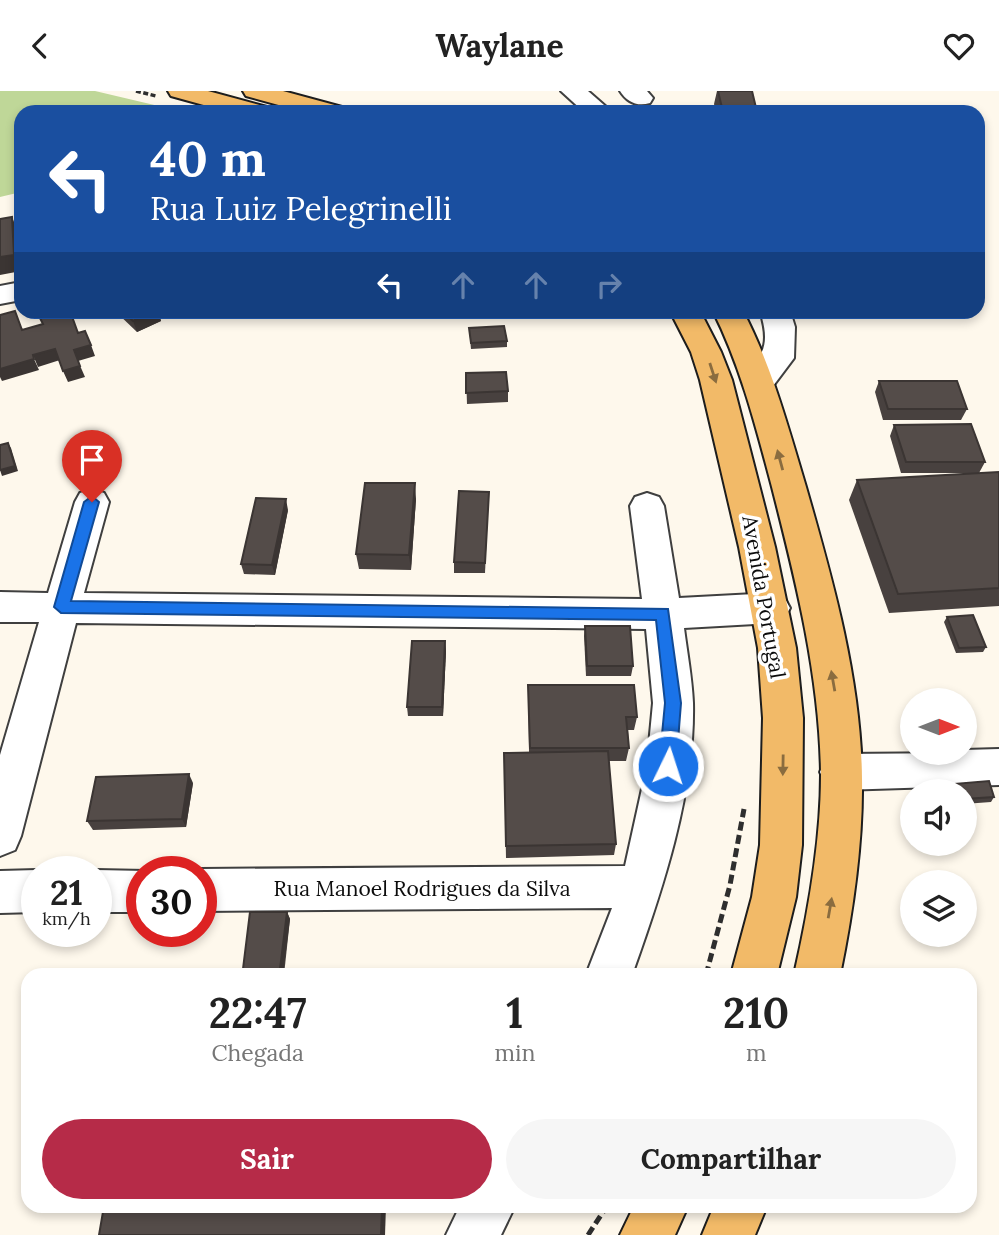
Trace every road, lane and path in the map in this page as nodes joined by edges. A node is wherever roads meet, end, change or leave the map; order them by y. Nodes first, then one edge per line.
1 (180, 91) edge
2 (255, 91) edge
3 (573, 91) edge
4 (232, 105) edge
5 (307, 105) edge
6 (590, 105) edge
7 (689, 319) edge
8 (731, 319) edge
9 (778, 319) edge
10 (760, 382) junction
11 (92, 502) dead end
12 (647, 506) dead end
13 (0, 607) edge
14 (61, 607) junction
15 (771, 608) junction
16 (663, 614) junction
17 (999, 767) edge
18 (841, 772) junction
19 (0, 836) edge
20 (642, 887) junction
21 (217, 890) edge
22 (21, 891) edge
23 (0, 892) edge
24 (612, 968) edge
25 (756, 968) edge
26 (818, 968) edge
27 (485, 1213) edge
28 (603, 1213) edge
29 (658, 1213) edge
30 (738, 1213) edge
31 (472, 1235) edge
32 (589, 1235) edge
33 (646, 1235) edge
34 (728, 1235) edge

1 - 4 main road
2 - 5 main road
3 - 6 street
7 -> 15 main road, Avenida Portugal
8 - 10 main road
9 - 10 street
18 -> 10 main road
11 - 14 street
12 - 16 street
13 - 14 street
14 - 16 street
14 - 19 street
15 - 16 street
15 -> 25 main road, Avenida Portugal
16 - 20 street
17 - 18 street
26 -> 18 main road
20 - 21 street, Rua Manoel Rodrigues da Silva
20 - 24 street
22 - 23 street
27 - 31 street
28 - 32 path
29 - 33 main road
30 - 34 main road

